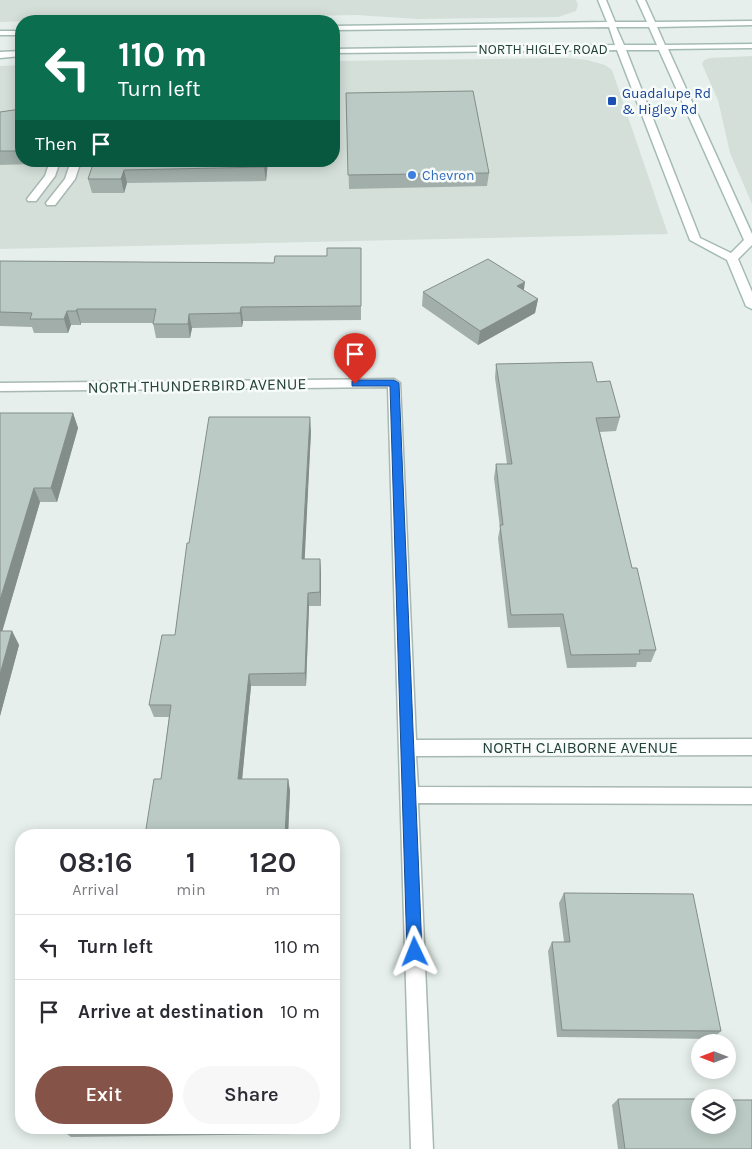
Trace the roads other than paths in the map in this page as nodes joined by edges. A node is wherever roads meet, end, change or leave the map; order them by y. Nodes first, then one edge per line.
1 (602, 0) edge
2 (640, 0) edge
3 (752, 23) edge
4 (652, 24) junction
5 (611, 25) junction
6 (340, 28) edge
7 (0, 33) edge
8 (15, 33) edge
9 (752, 46) edge
10 (620, 48) junction
11 (663, 48) junction
12 (340, 50) edge
13 (15, 54) edge
14 (0, 55) edge
15 (53, 167) edge
16 (74, 167) edge
17 (32, 199) dead end
18 (51, 203) dead end
19 (732, 258) junction
20 (752, 306) edge
21 (0, 387) edge
22 (752, 747) edge
23 (407, 748) junction
24 (409, 794) junction
25 (752, 796) edge
26 (422, 1149) edge

1 - 5 main road
2 - 4 main road
3 - 4 main road, NORTH HIGLEY ROAD
4 - 5 main road, NORTH HIGLEY ROAD
4 - 11 main road
5 - 6 main road, NORTH HIGLEY ROAD
5 - 10 main road
7 - 8 main road
9 - 11 main road, NORTH HIGLEY ROAD
10 - 11 main road, NORTH HIGLEY ROAD
10 - 12 main road, NORTH HIGLEY ROAD
10 - 19 main road
11 - 19 main road
13 - 14 main road
15 - 17 main road
16 - 18 main road
19 - 20 main road
21 - 23 main road, NORTH THUNDERBIRD AVENUE
22 - 23 main road, NORTH CLAIBORNE AVENUE
23 - 24 main road
24 - 25 main road
24 - 26 main road

